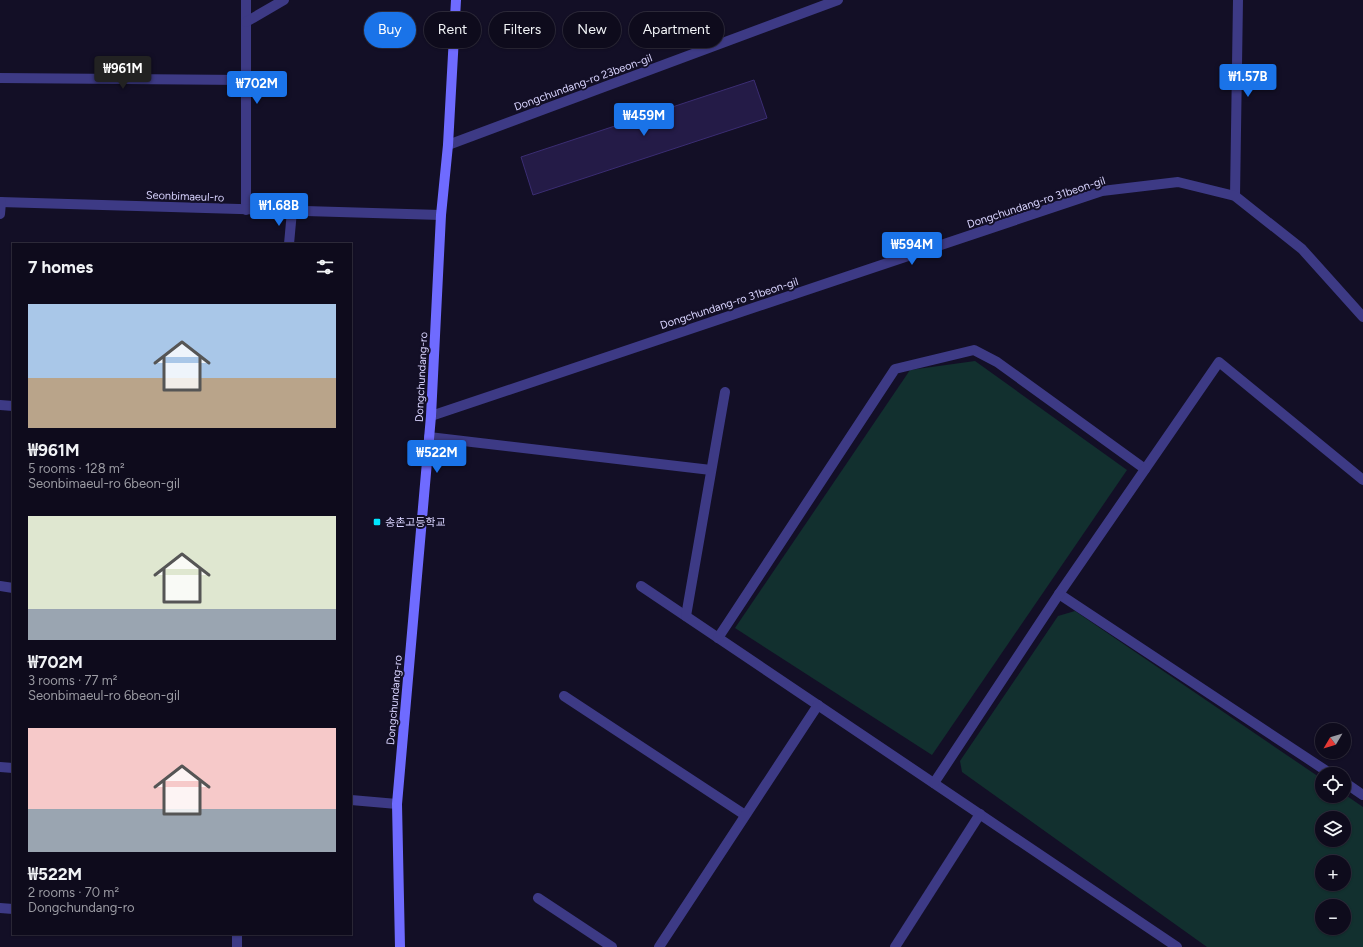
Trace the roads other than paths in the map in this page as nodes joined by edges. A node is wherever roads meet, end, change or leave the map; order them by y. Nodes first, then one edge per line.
1 (246, 0) edge
2 (284, 0) edge
3 (456, 0) edge
4 (838, 0) edge
5 (1238, 0) edge
6 (246, 22) junction
7 (0, 78) edge
8 (246, 80) junction
9 (448, 145) junction
10 (1235, 196) junction
11 (1, 202) edge
12 (246, 210) junction
13 (292, 211) junction
14 (0, 214) edge
15 (441, 215) junction
16 (289, 243) edge
17 (1363, 317) edge
18 (725, 392) dead end
19 (0, 405) edge
20 (12, 406) edge
21 (431, 416) junction
22 (429, 437) junction
23 (1145, 469) junction
24 (711, 470) junction
25 (1363, 480) edge
26 (0, 586) edge
27 (641, 586) dead end
28 (12, 588) edge
29 (1059, 594) junction
30 (686, 616) junction
31 (718, 638) junction
32 (564, 696) dead end
33 (818, 705) junction
34 (0, 767) edge
35 (1320, 767) edge
36 (12, 768) edge
37 (934, 783) junction
38 (1351, 787) edge
39 (1363, 795) edge
40 (352, 800) edge
41 (397, 804) junction
42 (980, 814) junction
43 (745, 816) junction
44 (538, 898) dead end
45 (0, 908) edge
46 (12, 908) edge
47 (237, 935) edge
48 (1171, 945) edge
49 (237, 947) edge
50 (400, 947) edge
51 (612, 947) edge
52 (659, 947) edge
53 (895, 947) edge

1 - 6 street
2 - 6 street
3 - 9 main road, Dongchundang-ro
4 - 9 street, Dongchundang-ro 23beon-gil
5 - 10 street
6 - 8 street
7 - 8 street
8 - 12 street
9 - 15 main road, Dongchundang-ro
10 - 17 street, Dongchundang-ro 31beon-gil
10 - 21 street, Dongchundang-ro 31beon-gil
11 - 12 street, Seonbimaeul-ro
11 - 14 street
12 - 13 street, Seonbimaeul-ro
13 - 15 street, Seonbimaeul-ro
13 - 16 street
15 - 21 main road, Dongchundang-ro
18 - 24 street
19 - 20 street
21 - 22 main road, Dongchundang-ro
22 - 24 street
22 - 41 main road, Dongchundang-ro
23 - 25 street
23 - 29 street
23 - 31 street
24 - 30 street
26 - 28 street
27 - 30 street
29 - 35 street
29 - 37 street
30 - 31 street
31 - 33 street
32 - 43 street
33 - 37 street
33 - 43 street
34 - 36 street
37 - 42 street
38 - 39 street
40 - 41 street
41 - 50 main road, Dongchundang-ro
42 - 48 street
42 - 53 street
43 - 52 street
44 - 51 street
45 - 46 street
47 - 49 street

